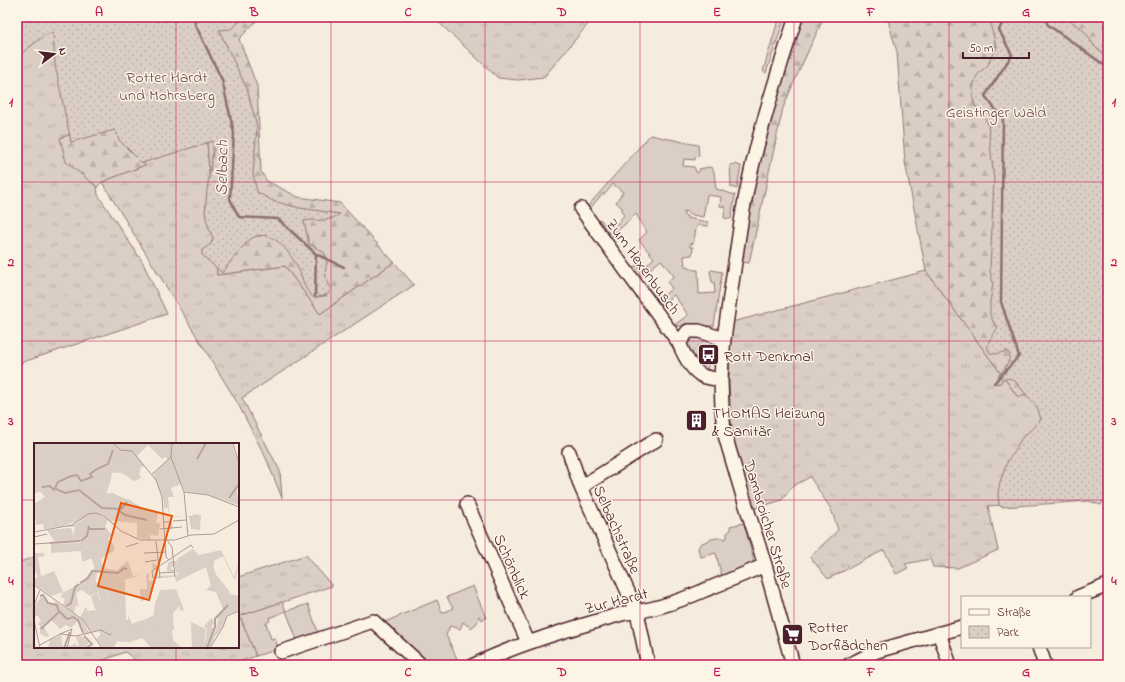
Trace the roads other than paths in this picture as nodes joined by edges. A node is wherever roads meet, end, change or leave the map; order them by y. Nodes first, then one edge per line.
1 (796, 17) edge
2 (581, 209) dead end
3 (724, 340) junction
4 (679, 343) junction
5 (721, 380) junction
6 (656, 440) dead end
7 (569, 452) dead end
8 (581, 487) junction
9 (467, 504) dead end
10 (765, 565) junction
11 (1108, 585) edge
12 (1080, 596) edge
13 (637, 612) junction
14 (961, 627) edge
15 (939, 633) junction
16 (528, 642) junction
17 (1039, 648) edge
18 (282, 652) dead end
19 (421, 665) edge
20 (474, 665) edge
21 (648, 665) edge
22 (793, 665) edge
23 (849, 665) edge
24 (950, 665) edge
25 (1045, 665) edge

1 - 3 street, Dambroicher Straße
2 - 4 street, Zum Hexenbusch
3 - 4 street, Zum Hexenbusch
3 - 5 street, Dambroicher Straße
4 - 5 street, Zum Hexenbusch
5 - 10 street, Dambroicher Straße
6 - 8 street
7 - 8 street, Selbachstraße
8 - 13 street, Selbachstraße
9 - 16 street, Schönblick
10 - 13 street, Zur Hardt
10 - 22 street, Dambroicher Straße
11 - 12 street
13 - 16 street, Zur Hardt
13 - 21 street, Selbachstraße
14 - 15 street
15 - 23 street
15 - 24 street
16 - 20 street, Zur Hardt
17 - 25 street
18 - 19 street

